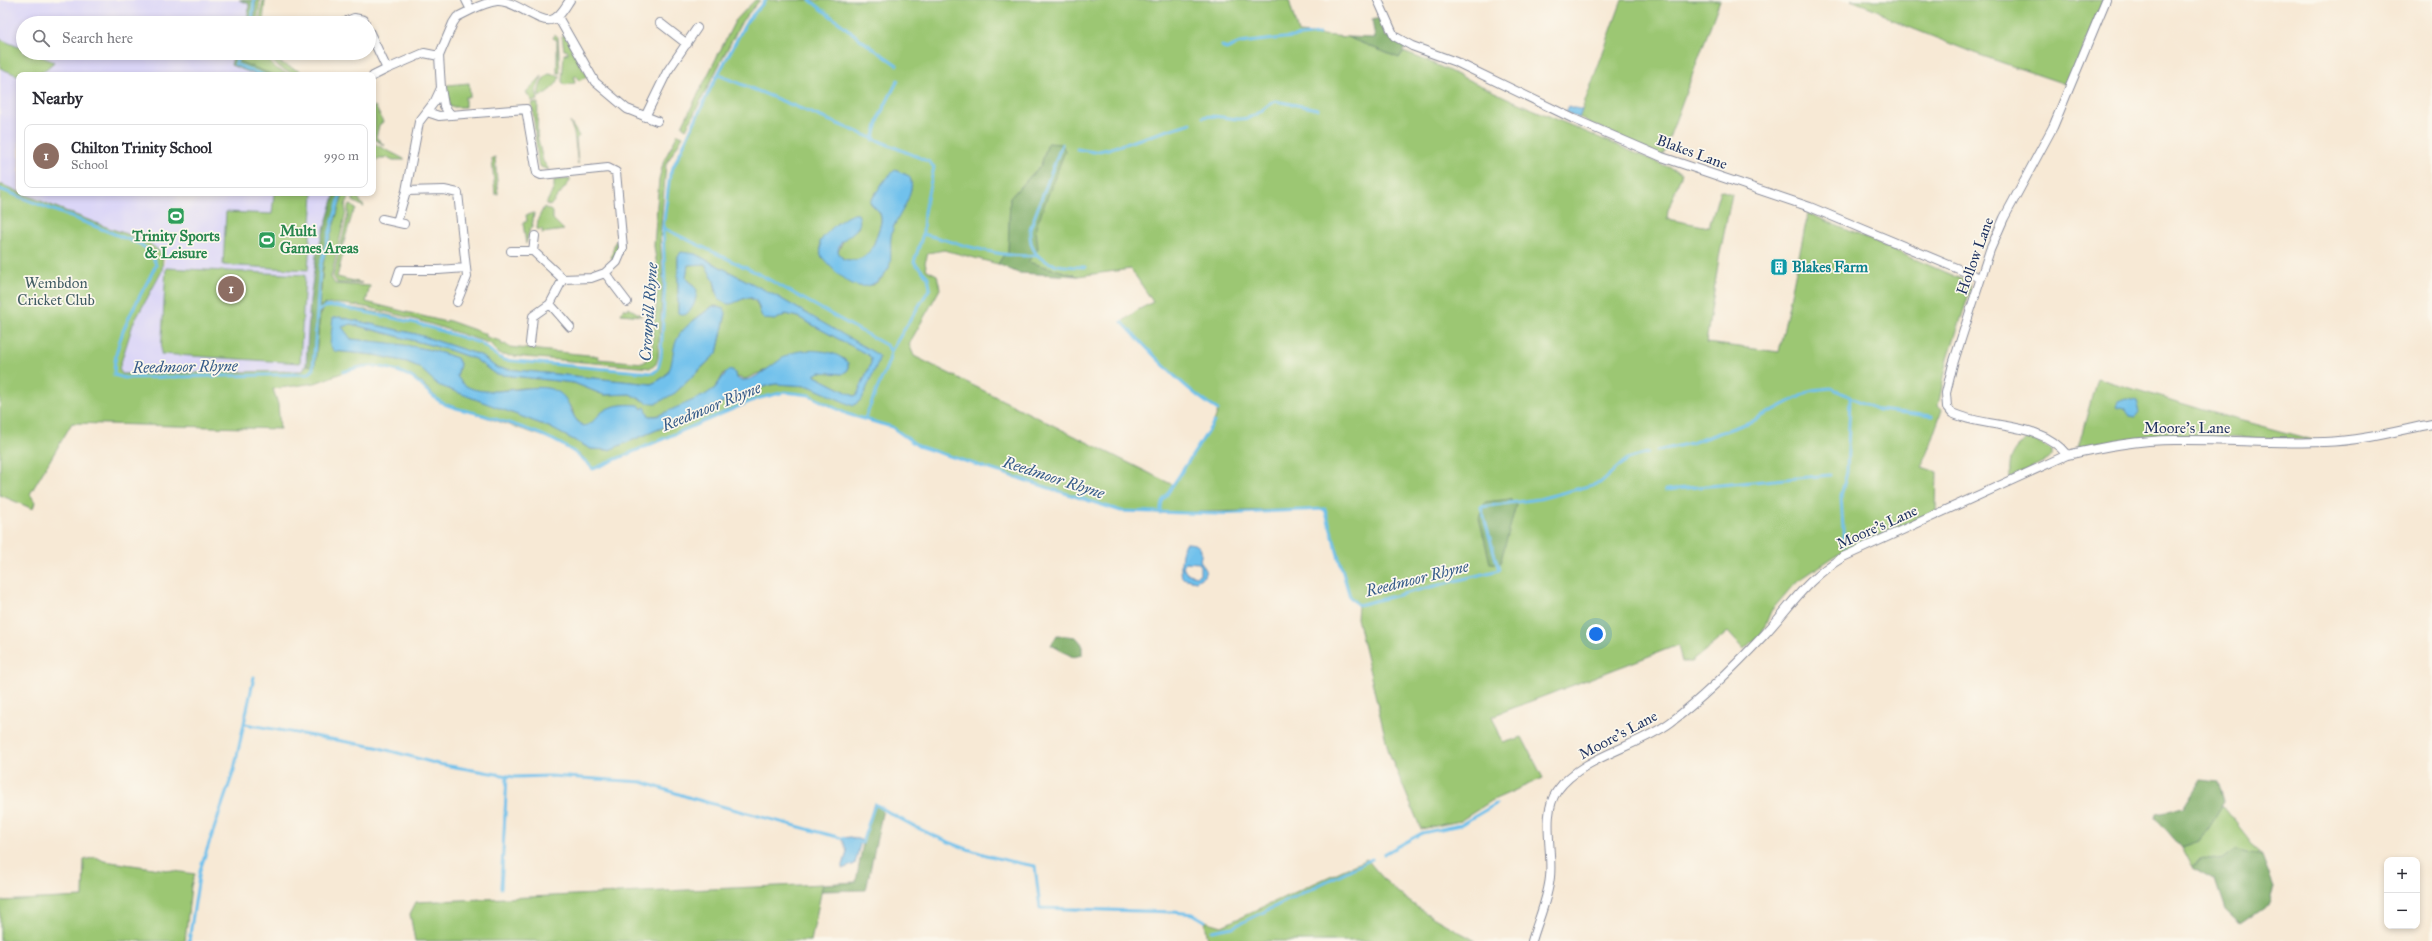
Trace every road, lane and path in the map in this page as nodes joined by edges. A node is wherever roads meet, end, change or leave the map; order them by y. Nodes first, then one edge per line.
1 (466, 0) edge
2 (570, 0) edge
3 (1378, 0) edge
4 (2106, 0) edge
5 (471, 10) junction
6 (558, 17) junction
7 (660, 23) dead end
8 (697, 28) dead end
9 (687, 44) junction
10 (376, 46) edge
11 (439, 56) junction
12 (387, 69) junction
13 (376, 74) edge
14 (441, 88) junction
15 (427, 112) junction
16 (451, 115) junction
17 (645, 117) junction
18 (656, 121) dead end
19 (406, 192) junction
20 (382, 219) dead end
21 (535, 236) dead end
22 (511, 251) dead end
23 (533, 251) junction
24 (466, 268) junction
25 (605, 273) junction
26 (1980, 278) junction
27 (563, 279) junction
28 (396, 282) dead end
29 (457, 302) dead end
30 (627, 302) dead end
31 (550, 304) junction
32 (570, 327) dead end
33 (530, 342) dead end
34 (2432, 424) edge
35 (2067, 456) junction
36 (1532, 941) edge

1 - 5 street
2 - 6 street
3 - 26 street, Blakes Lane
4 - 26 street, Hollow Lane
5 - 6 street
5 - 11 street
6 - 17 street
7 - 9 street
8 - 9 street
9 - 17 street
10 - 12 street
11 - 12 street
11 - 14 street
12 - 13 street
14 - 15 street
14 - 16 street
15 - 16 street
15 - 19 street
16 - 25 street
17 - 18 street
19 - 20 street
19 - 24 street
21 - 23 street
22 - 23 street
23 - 27 street
24 - 28 street
24 - 29 street
25 - 27 street
25 - 30 street
26 - 35 street, Hollow Lane
27 - 31 street
31 - 32 street
31 - 33 street
34 - 35 street, Moore's Lane
35 - 36 street, Moore's Lane

